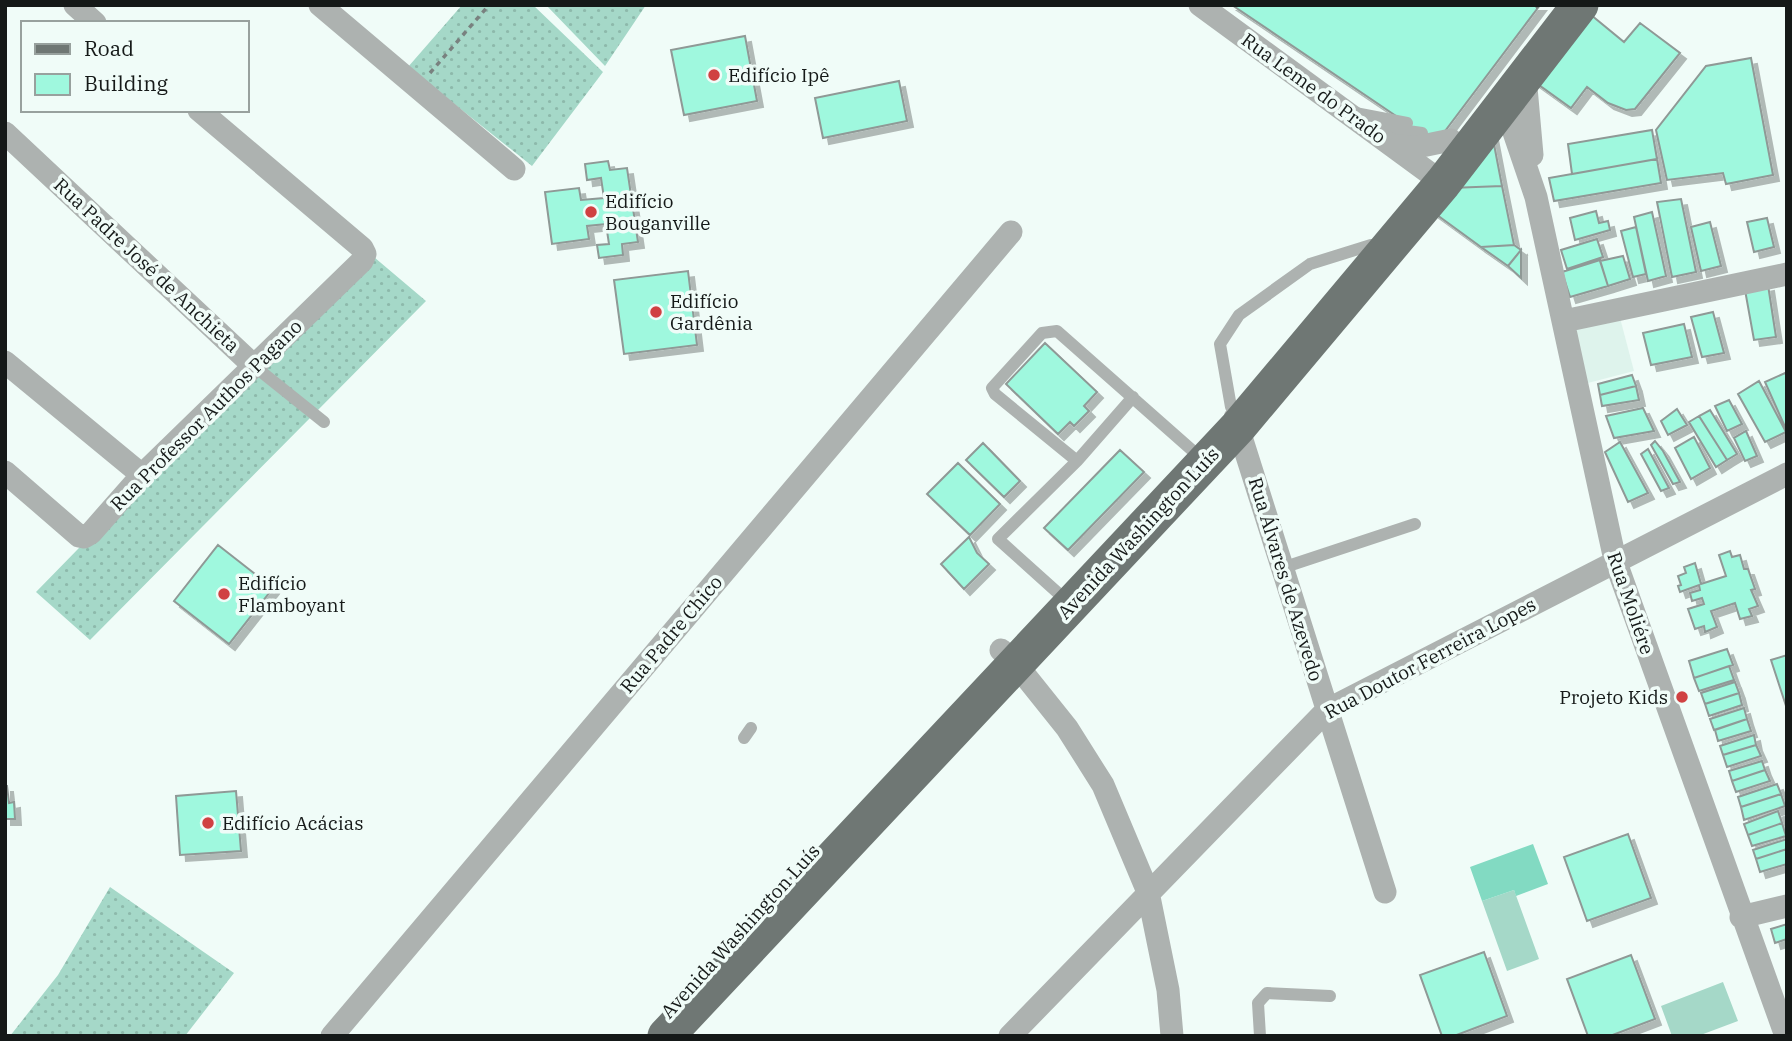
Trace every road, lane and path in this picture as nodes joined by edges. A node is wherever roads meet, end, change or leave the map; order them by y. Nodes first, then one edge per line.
1 (75, 5) edge
2 (320, 5) edge
3 (489, 5) edge
4 (1200, 5) edge
5 (1580, 5) edge
6 (1542, 6) edge
7 (93, 21) edge
8 (417, 88) junction
9 (1514, 90) junction
10 (201, 112) edge
11 (1352, 117) junction
12 (1407, 123) dead end
13 (5, 132) edge
14 (1436, 136) junction
15 (1394, 146) junction
16 (514, 169) dead end
17 (1436, 177) junction
18 (1536, 197) junction
19 (1011, 232) dead end
20 (1371, 245) junction
21 (1787, 274) edge
22 (1564, 321) junction
23 (5, 362) edge
24 (254, 366) junction
25 (1133, 397) junction
26 (1235, 417) junction
27 (324, 422) dead end
28 (1199, 456) junction
29 (1077, 461) junction
30 (5, 472) edge
31 (1787, 474) edge
32 (142, 475) junction
33 (1415, 524) dead end
34 (1615, 561) junction
35 (1282, 568) junction
36 (1062, 597) junction
37 (1008, 657) junction
38 (1327, 710) junction
39 (1147, 892) junction
40 (1385, 892) dead end
41 (1787, 906) edge
42 (1741, 917) junction
43 (1330, 996) dead end
44 (332, 1036) edge
45 (644, 1036) edge
46 (666, 1036) edge
47 (1010, 1036) edge
48 (1172, 1036) edge
49 (1260, 1036) edge
50 (1786, 1036) edge

1 - 7 street
2 - 8 street
3 - 8 path
4 - 11 street, Rua Leme do Prado
5 - 9 main road, Avenida Washington Luís
6 - 14 main road, Avenida Washington Luís
8 - 16 street
9 - 17 main road, Avenida Washington Luís
9 - 18 street, Rua Moliére
9 - 18 street, Rua Moliére
10 - 24 street, Rua Professor Authos Pagano
11 - 12 lane
11 - 14 lane
11 - 15 street, Rua Leme do Prado
13 - 24 street, Rua Padre José de Anchieta
14 - 15 street, Rua Leme do Prado
14 - 17 main road, Avenida Washington Luís
15 - 17 street, Rua Leme do Prado
17 - 20 main road, Avenida Washington Luís
17 - 26 main road, Avenida Washington Luís
18 - 22 street, Rua Moliére
19 - 44 street, Rua Padre Chico
20 - 26 main road, Avenida Washington Luís
20 - 26 lane
21 - 22 street
22 - 34 street, Rua Moliére
23 - 32 street
24 - 27 lane, Rua Padre José de Anchieta
24 - 32 street, Rua Professor Authos Pagano
25 - 28 lane
25 - 29 lane
25 - 29 lane
26 - 28 main road, Avenida Washington Luís
26 - 35 street, Rua Álvares de Azevedo
28 - 36 main road, Avenida Washington Luís
29 - 36 lane
30 - 32 street, Rua Professor Authos Pagano
31 - 34 street, Rua Doutor Ferreira Lopes
33 - 35 lane
34 - 38 street, Rua Doutor Ferreira Lopes
34 - 42 street, Rua Moliére
35 - 38 street, Rua Álvares de Azevedo
36 - 37 main road, Avenida Washington Luís
37 - 39 street
37 - 45 main road, Avenida Washington Luís
37 - 46 main road, Avenida Washington Luís
38 - 39 street, Rua Doutor Ferreira Lopes
38 - 40 street, Rua Álvares de Azevedo
39 - 47 street, Rua Doutor Ferreira Lopes
39 - 48 street
41 - 42 street
42 - 50 street, Rua Moliére
43 - 49 lane

